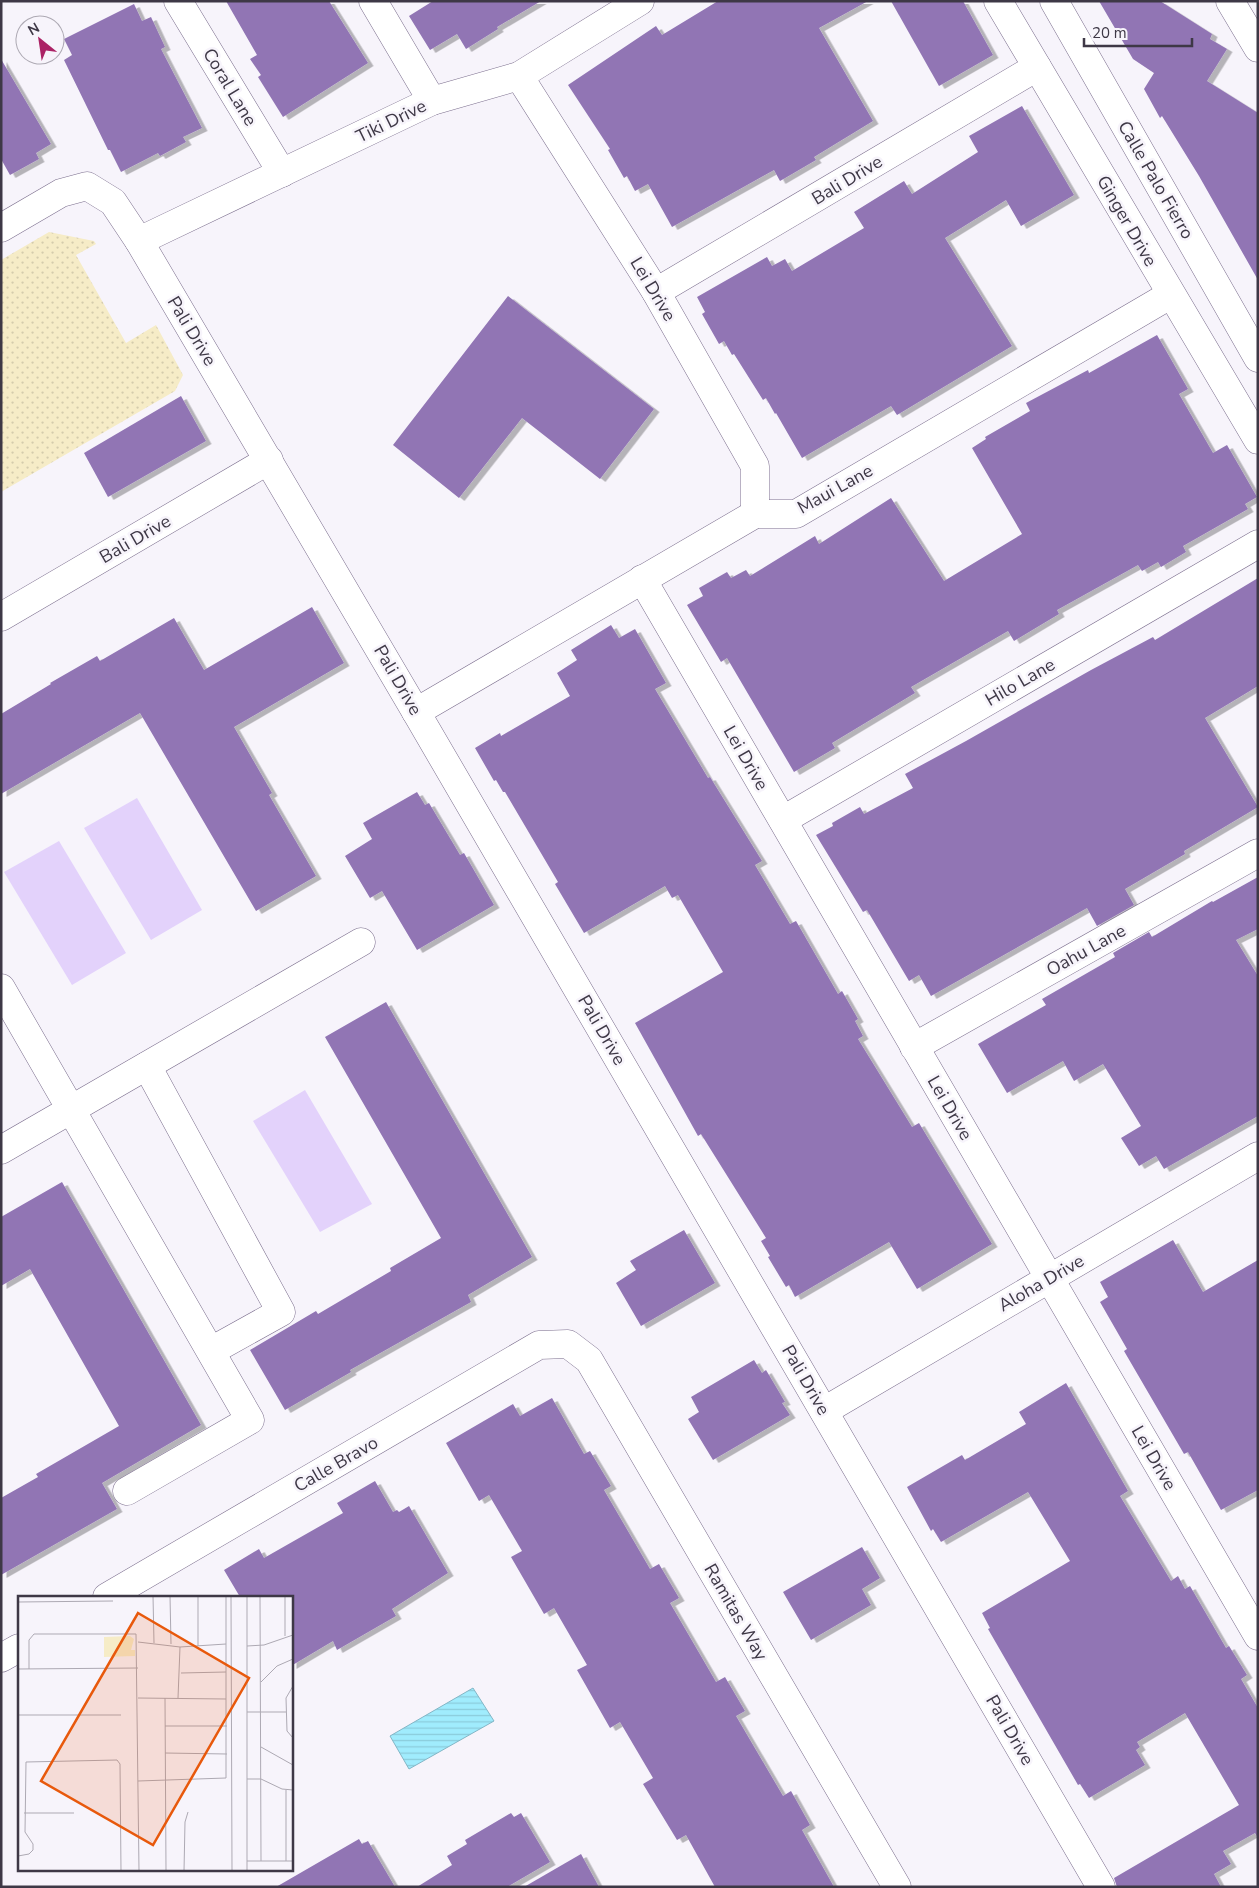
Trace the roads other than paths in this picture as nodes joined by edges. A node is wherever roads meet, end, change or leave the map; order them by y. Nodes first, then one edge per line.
1 (178, 1) edge
2 (373, 1) edge
3 (640, 1) edge
4 (998, 1) edge
5 (1054, 1) edge
6 (1230, 1) edge
7 (1258, 48) edge
8 (1037, 67) junction
9 (519, 76) junction
10 (432, 100) junction
11 (282, 174) junction
12 (1, 228) edge
13 (138, 241) junction
14 (656, 292) junction
15 (1170, 294) junction
16 (1258, 358) edge
17 (1258, 440) edge
18 (269, 460) junction
19 (755, 514) junction
20 (1258, 544) edge
21 (642, 580) junction
22 (1, 617) edge
23 (416, 712) junction
24 (783, 820) junction
25 (1258, 853) edge
26 (361, 942) dead end
27 (1, 988) edge
28 (914, 1047) junction
29 (147, 1066) junction
30 (72, 1110) junction
31 (1, 1150) edge
32 (1258, 1156) edge
33 (1049, 1278) junction
34 (568, 1344) joint
35 (211, 1352) junction
36 (824, 1411) junction
37 (127, 1491) dead end
38 (109, 1596) edge
39 (1258, 1636) edge
40 (18, 1649) edge
41 (1, 1658) edge
42 (897, 1887) edge
43 (1102, 1887) edge

1 - 11 street, Coral Lane
2 - 10 street
3 - 9 street, Tiki Drive
4 - 8 street, Ginger Drive
5 - 16 street, Calle Palo Fierro
6 - 7 street
8 - 14 street, Bali Drive
8 - 15 street, Ginger Drive
9 - 10 street, Tiki Drive
9 - 14 street, Lei Drive
10 - 11 street, Tiki Drive
11 - 13 street, Tiki Drive
12 - 13 street, Pali Drive
13 - 18 street, Pali Drive
14 - 19 street, Lei Drive
15 - 17 street, Ginger Drive
15 - 19 street, Maui Lane
18 - 22 street, Bali Drive
18 - 23 street, Pali Drive
19 - 21 street
20 - 24 street, Hilo Lane
21 - 23 street
21 - 24 street, Lei Drive
23 - 36 street, Pali Drive
24 - 28 street, Lei Drive
25 - 28 street, Oahu Lane
26 - 29 street
27 - 30 street
28 - 33 street, Lei Drive
29 - 30 street
29 - 35 street
30 - 31 street
30 - 35 street
32 - 33 street, Aloha Drive
33 - 36 street, Aloha Drive
33 - 39 street, Lei Drive
34 - 38 street, Calle Bravo
34 - 42 street, Ramitas Way
35 - 37 street
36 - 43 street, Pali Drive
40 - 41 street

